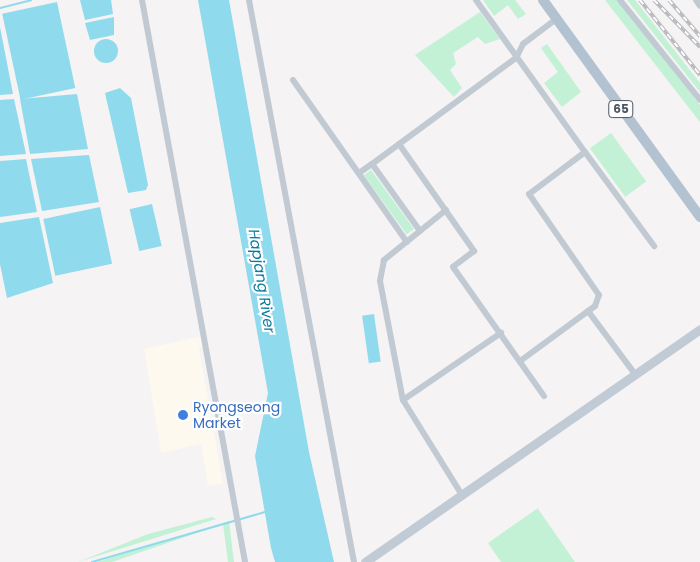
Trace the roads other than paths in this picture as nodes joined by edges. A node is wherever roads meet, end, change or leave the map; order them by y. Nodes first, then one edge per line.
1 (142, 0) edge
2 (249, 0) edge
3 (476, 0) edge
4 (543, 0) edge
5 (620, 0) edge
6 (696, 0) edge
7 (700, 6) edge
8 (556, 18) junction
9 (516, 58) junction
10 (294, 80) dead end
11 (700, 100) edge
12 (399, 144) junction
13 (585, 152) junction
14 (372, 164) junction
15 (359, 173) junction
16 (446, 210) junction
17 (700, 217) edge
18 (420, 231) junction
19 (407, 242) junction
20 (654, 246) dead end
21 (588, 312) junction
22 (700, 330) edge
23 (500, 333) junction
24 (520, 361) junction
25 (635, 374) junction
26 (544, 396) dead end
27 (403, 400) junction
28 (462, 495) junction
29 (245, 562) edge
30 (354, 562) edge
31 (365, 562) edge

1 - 29 street
2 - 30 street
3 - 9 street
4 - 8 main road, 65
5 - 11 street
6 - 7 street
8 - 9 street
8 - 17 main road, 65
9 - 12 street
9 - 13 street
10 - 15 street
12 - 14 street
12 - 16 street
13 - 20 street
13 - 21 street
14 - 15 street
14 - 18 street
15 - 19 street
16 - 18 street
16 - 23 street
18 - 19 street
19 - 27 street
21 - 24 street
21 - 25 street
22 - 25 street
23 - 24 street
23 - 27 street
24 - 26 street
25 - 28 street
27 - 28 street
28 - 31 street

